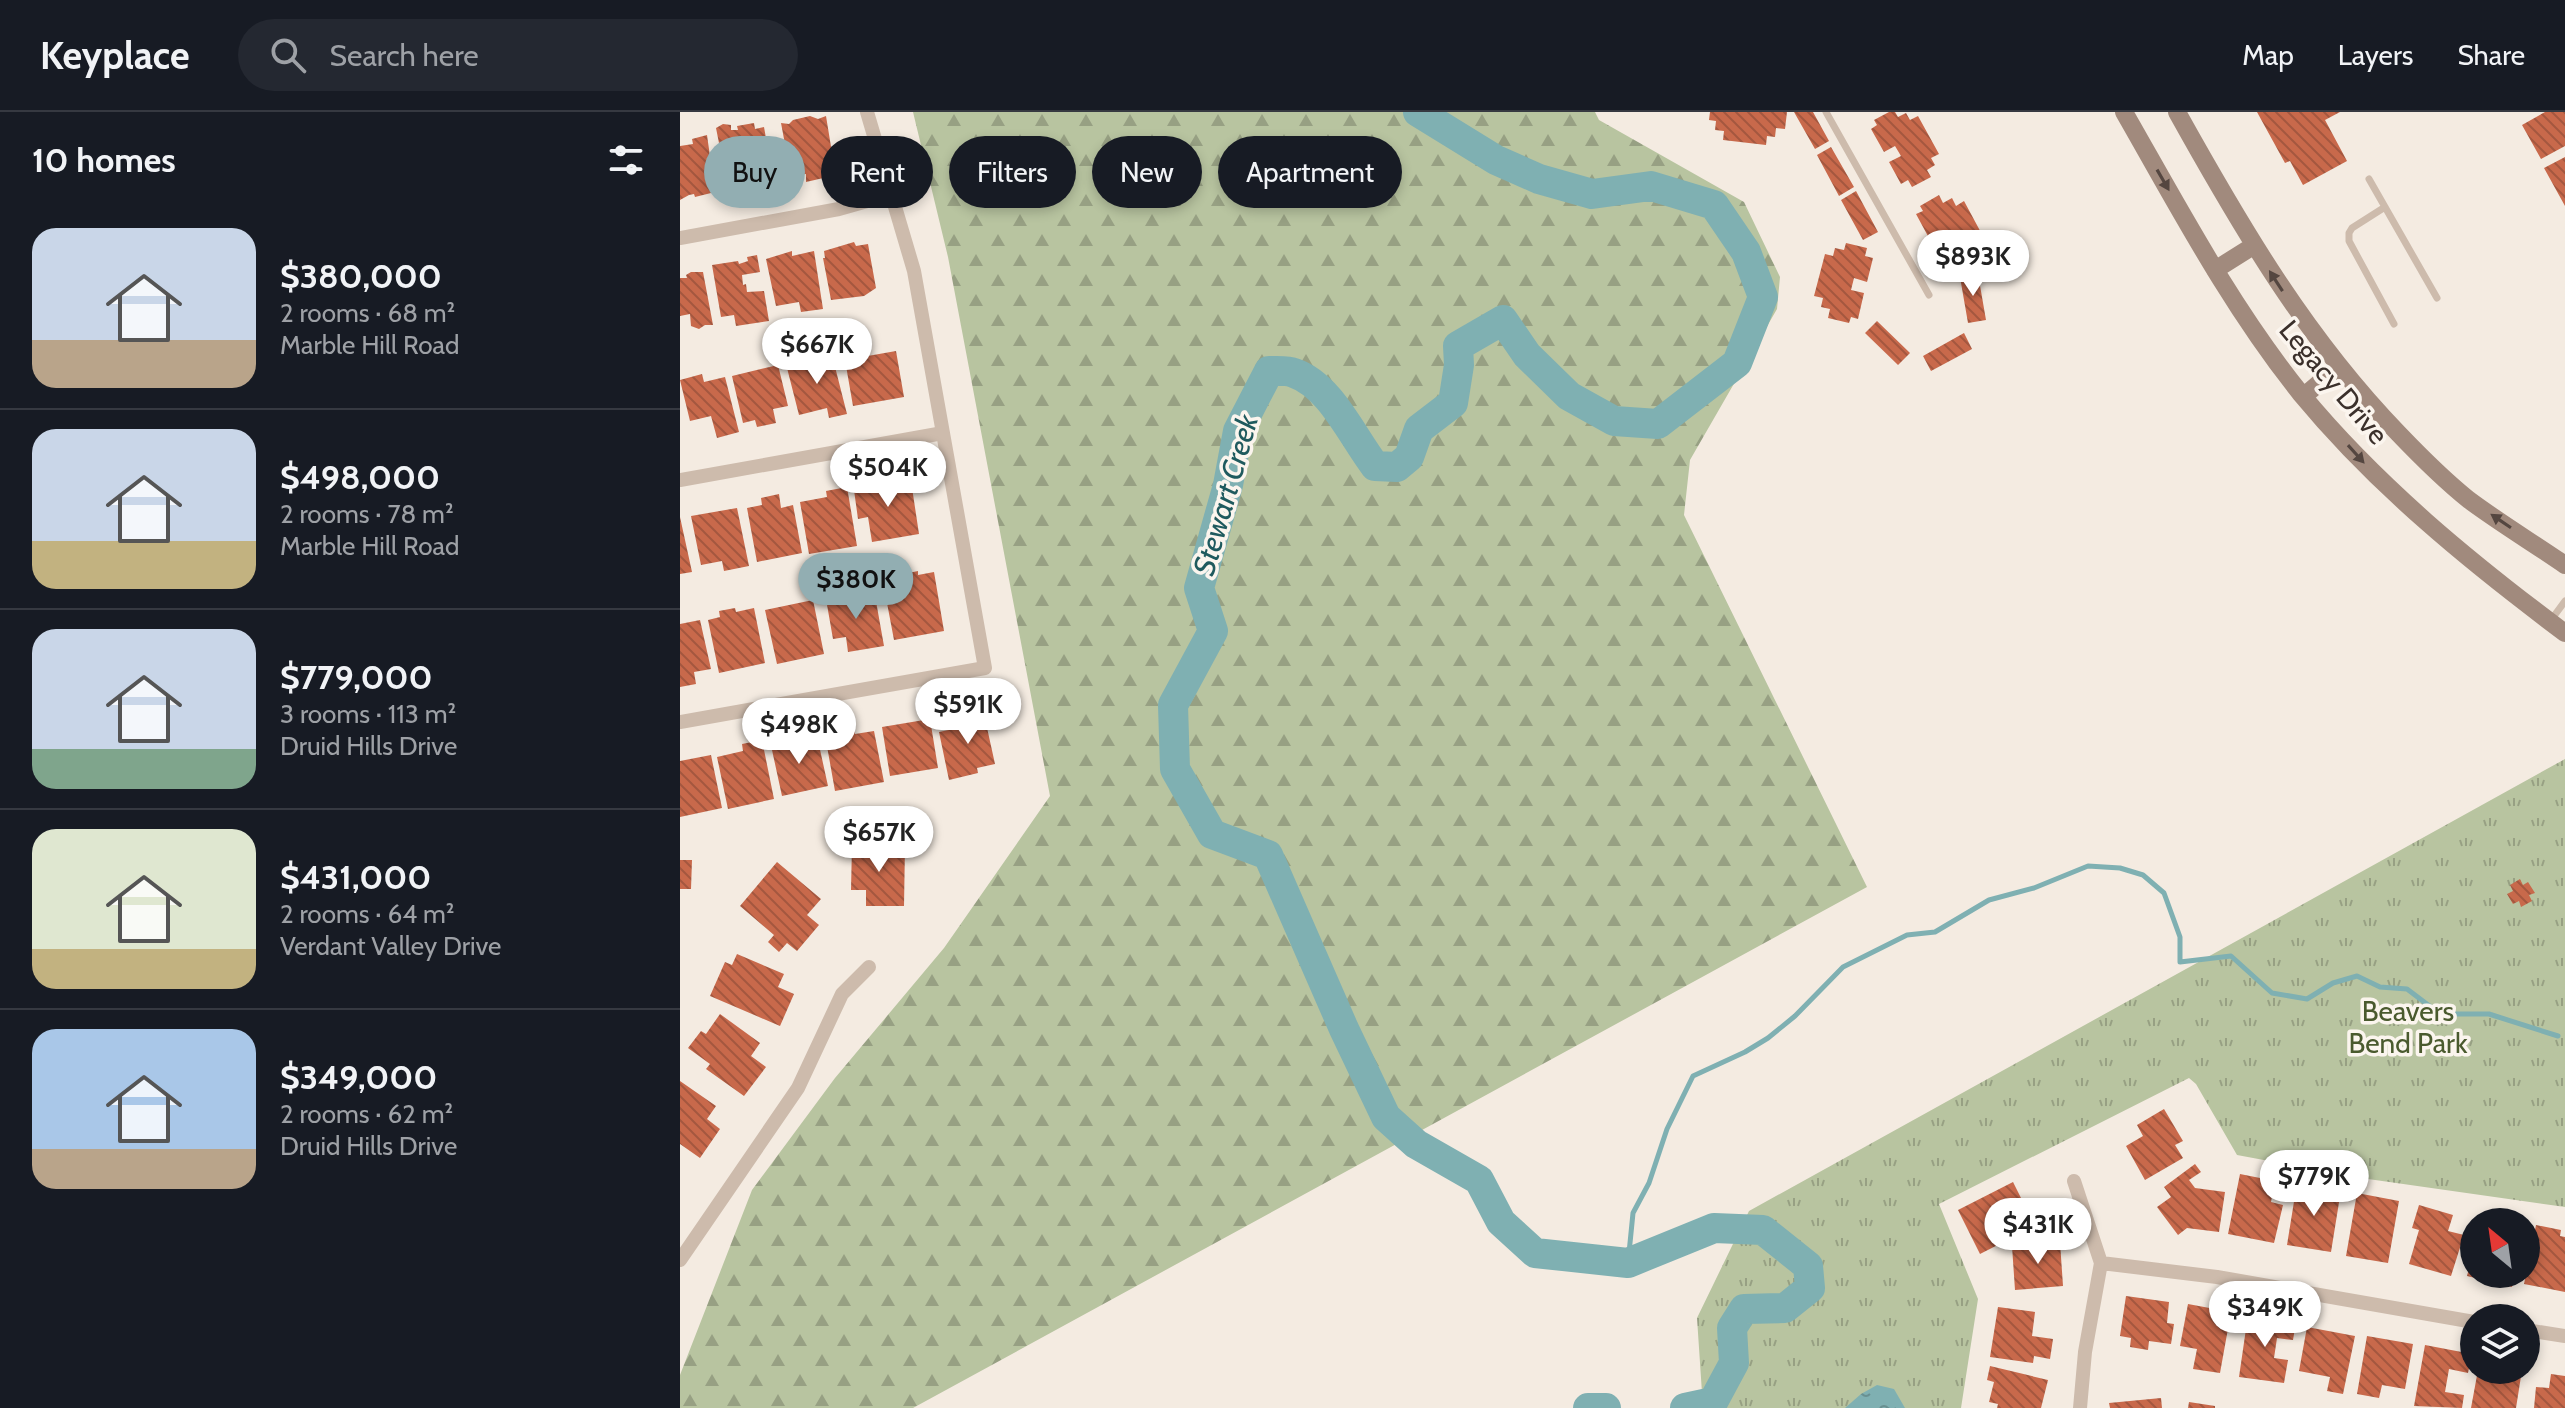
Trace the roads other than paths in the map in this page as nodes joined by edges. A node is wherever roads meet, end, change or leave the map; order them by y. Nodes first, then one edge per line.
1 (867, 112) edge
2 (1826, 112) edge
3 (2124, 112) edge
4 (2177, 112) edge
5 (874, 136) edge
6 (2369, 179) dead end
7 (2385, 207) junction
8 (842, 208) edge
9 (896, 208) edge
10 (680, 238) edge
11 (2253, 246) junction
12 (2215, 270) junction
13 (1929, 295) dead end
14 (2437, 298) dead end
15 (2394, 324) dead end
16 (2338, 367) junction
17 (2304, 396) junction
18 (943, 433) junction
19 (680, 480) edge
20 (2565, 565) edge
21 (2565, 601) edge
22 (2550, 622) junction
23 (2565, 633) edge
24 (680, 722) edge
25 (869, 967) dead end
26 (2074, 1181) dead end
27 (680, 1260) edge
28 (2101, 1263) junction
29 (2460, 1320) edge
30 (2540, 1332) edge
31 (2565, 1336) edge
32 (2080, 1408) edge

1 - 5 street
2 - 13 lane
3 -> 12 main road, Legacy Drive
4 - 11 main road, Legacy Drive
6 - 7 lane
7 - 14 lane
7 - 15 lane
8 - 10 street
9 - 18 street
11 - 12 main road
16 -> 11 main road, Legacy Drive
12 - 17 main road, Legacy Drive
16 - 17 main road
20 -> 16 main road, Legacy Drive
17 -> 22 main road, Legacy Drive
18 - 19 street
18 - 24 street
21 - 22 lane
22 - 23 main road, Legacy Drive
25 - 27 street
26 - 28 street
28 - 29 street
28 - 32 street
30 - 31 street

